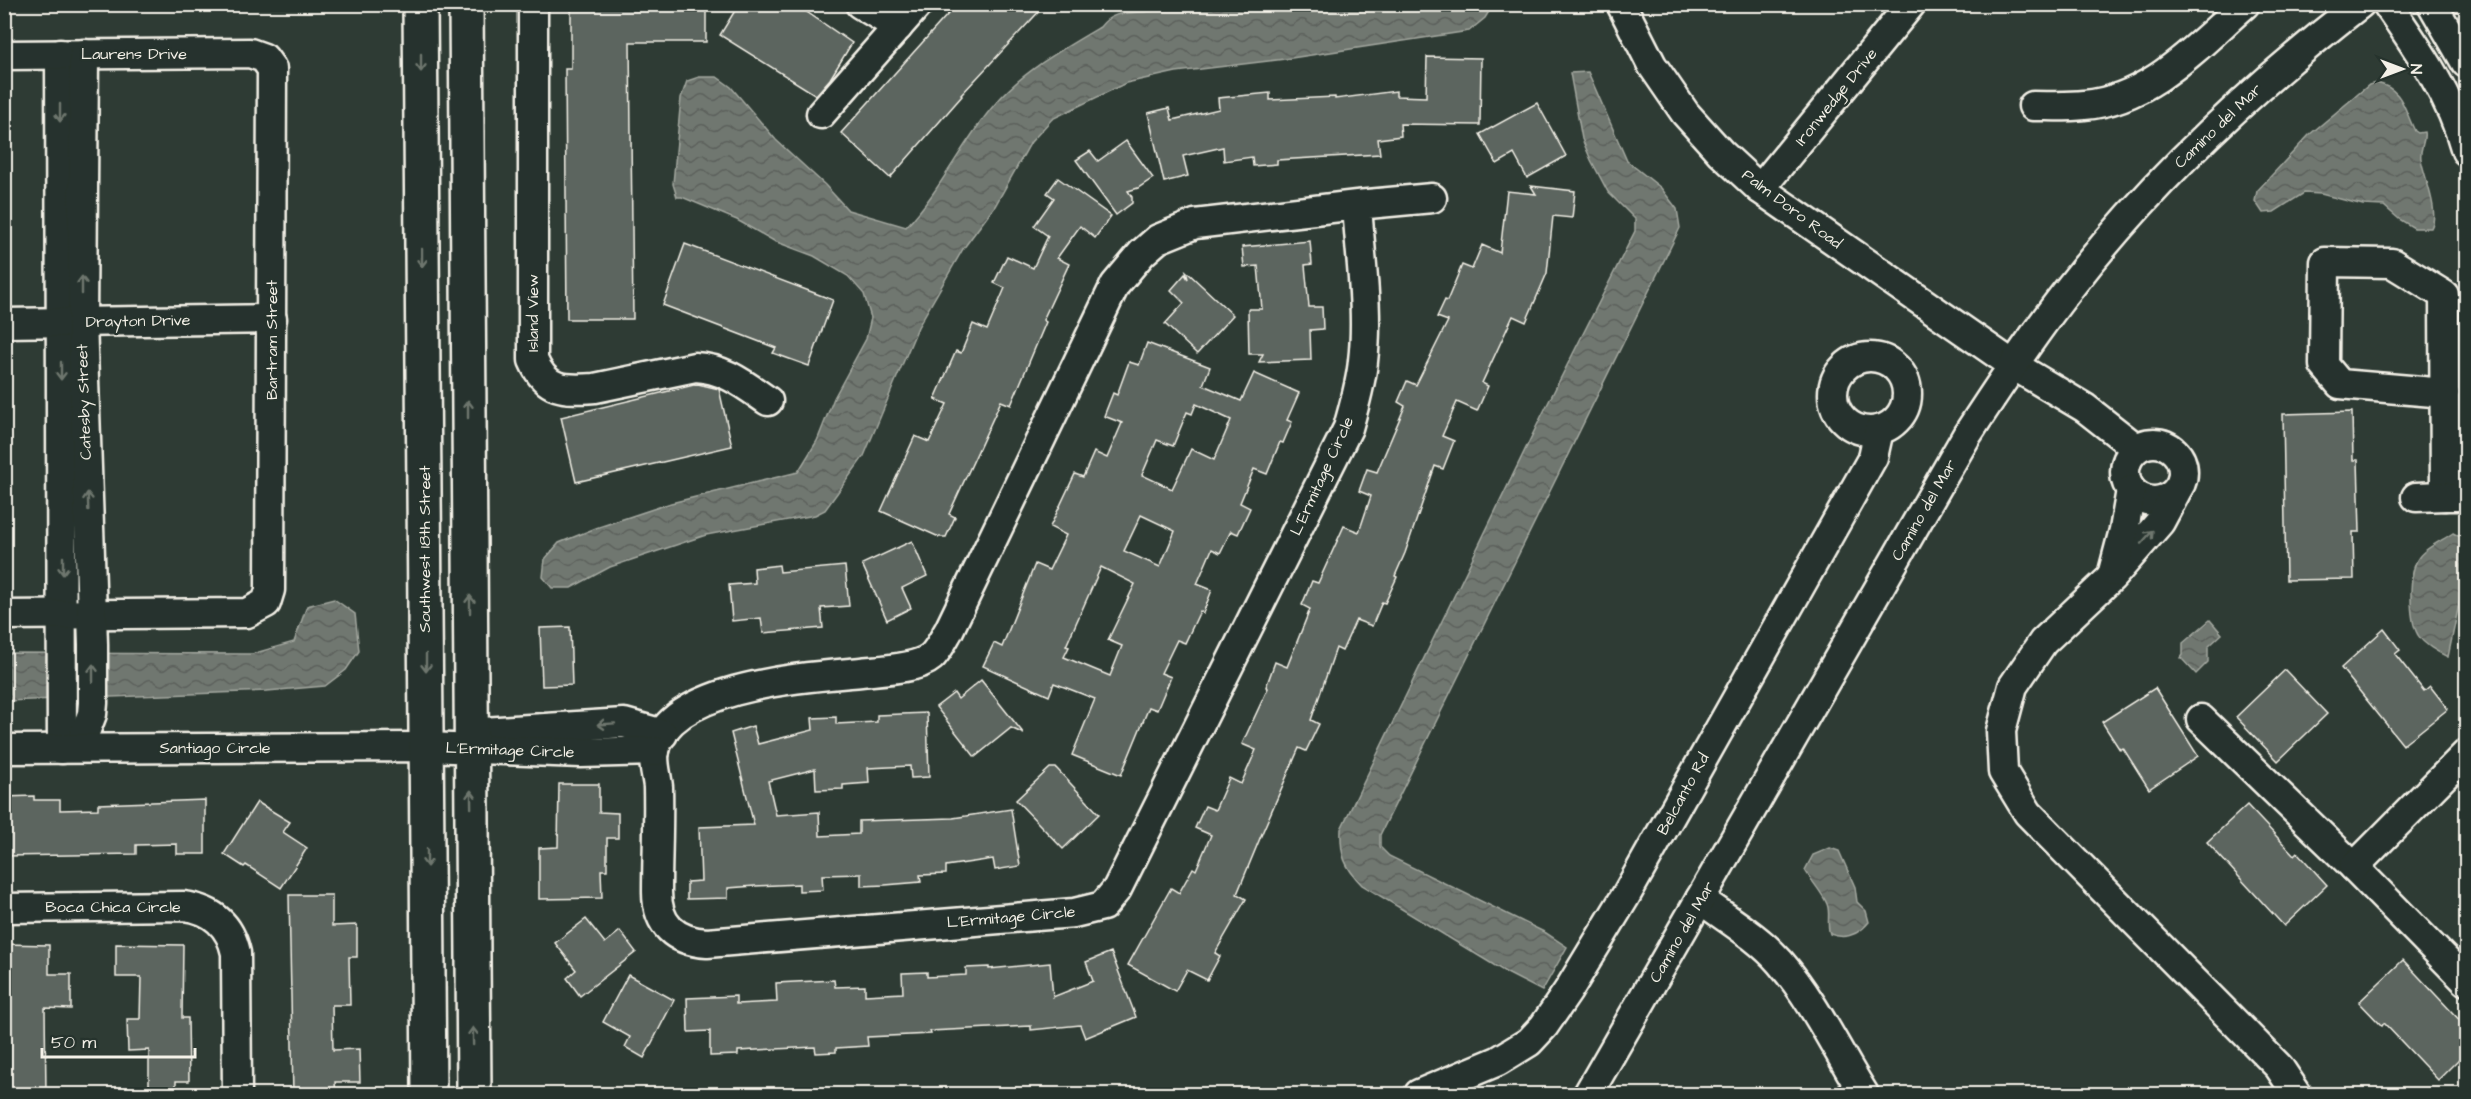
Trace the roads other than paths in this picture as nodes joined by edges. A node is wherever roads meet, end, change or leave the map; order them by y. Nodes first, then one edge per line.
1 (420, 4) edge
2 (466, 4) edge
3 (533, 4) edge
4 (860, 4) edge
5 (918, 4) edge
6 (1622, 4) edge
7 (1911, 4) edge
8 (2245, 4) edge
9 (2360, 4) edge
10 (2387, 4) edge
11 (2432, 4) edge
12 (898, 27) junction
13 (72, 54) junction
14 (4, 55) edge
15 (264, 58) joint
16 (2466, 63) edge
17 (2033, 106) dead end
18 (820, 114) dead end
19 (2466, 151) edge
20 (1760, 189) junction
21 (1432, 198) dead end
22 (1357, 205) junction
23 (272, 319) junction
24 (71, 322) junction
25 (4, 323) edge
26 (2013, 364) junction
27 (2445, 393) junction
28 (768, 401) dead end
29 (1879, 430) dead end
30 (2136, 448) junction
31 (2131, 490) junction
32 (2176, 492) junction
33 (2456, 496) edge
34 (2416, 497) dead end
35 (2112, 577) junction
36 (63, 614) junction
37 (92, 614) junction
38 (4, 615) edge
39 (2201, 719) dead end
40 (471, 741) junction
41 (659, 742) junction
42 (426, 747) junction
43 (4, 749) edge
44 (71, 749) junction
45 (2466, 754) edge
46 (2354, 867) junction
47 (1700, 899) junction
48 (4, 908) edge
49 (2466, 981) edge
50 (237, 1095) edge
51 (429, 1095) edge
52 (474, 1095) edge
53 (1419, 1095) edge
54 (1588, 1095) edge
55 (1864, 1095) edge
56 (2297, 1095) edge

1 -> 42 main road, Southwest 18th Street
40 -> 2 main road
3 - 28 street, Island View
4 - 12 street
5 - 12 street
6 - 20 street, Palm Doro Road
7 - 20 street, Ironwedge Drive
8 - 17 street
9 - 26 street, Camino del Mar
10 - 19 street
11 - 16 street
12 - 18 street
13 - 14 street, Laurens Drive
13 - 15 street, Laurens Drive
13 - 24 street, Catesby Street
15 - 23 street, Bartram Street
20 - 26 street, Palm Doro Road
21 - 22 street
22 - 41 street
22 - 41 street, L'Ermitage Circle
23 - 24 street, Drayton Drive
23 - 37 street, Bartram Street
24 - 25 street, Drayton Drive
24 -> 36 street, Catesby Street
37 -> 24 street, Catesby Street
26 - 30 street, Palm Doro Road
26 - 47 street, Camino del Mar
27 - 27 street
27 - 33 street
29 - 53 street, Belcanto Rd
30 - 31 street
30 - 32 street
31 - 32 street
31 - 35 street
35 -> 32 street
33 - 34 street
35 - 56 street
36 - 37 street
36 - 38 street
36 - 44 street, Catesby Street
44 -> 37 street, Catesby Street
39 - 46 street
40 - 41 street, L'Ermitage Circle
40 - 42 street, L'Ermitage Circle
52 -> 40 main road
42 - 44 street, Santiago Circle
42 -> 51 main road, Southwest 18th Street
43 - 44 street, Santiago Circle
45 - 46 street
46 - 49 street
47 - 54 street, Camino del Mar
47 - 55 street
48 - 50 street, Boca Chica Circle

